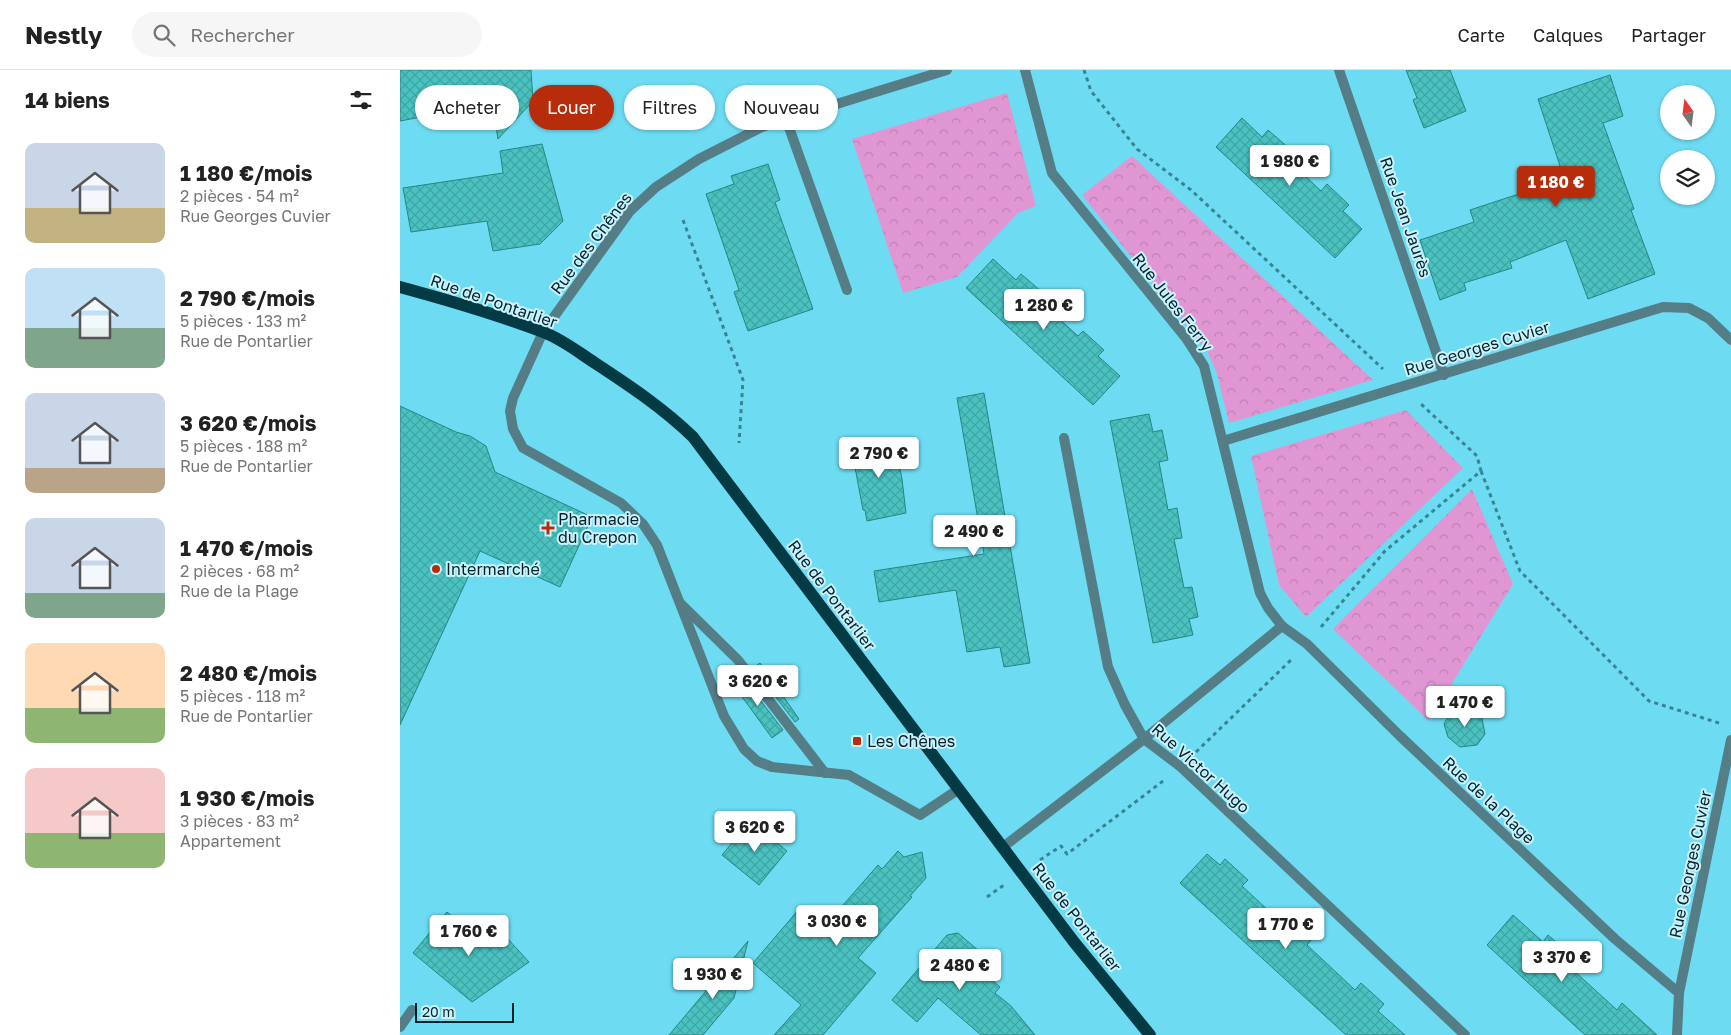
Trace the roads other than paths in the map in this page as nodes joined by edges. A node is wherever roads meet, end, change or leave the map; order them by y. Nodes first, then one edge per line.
1 (946, 70) edge
2 (1025, 70) edge
3 (1339, 70) edge
4 (838, 103) edge
5 (756, 130) edge
6 (790, 130) edge
7 (400, 287) edge
8 (847, 290) dead end
9 (544, 332) junction
10 (1731, 340) edge
11 (1444, 375) junction
12 (1064, 438) dead end
13 (1223, 441) junction
14 (679, 601) junction
15 (1282, 626) junction
16 (1144, 739) junction
17 (1731, 740) edge
18 (825, 773) junction
19 (959, 789) junction
20 (1003, 847) junction
21 (1679, 993) junction
22 (412, 1010) dead end
23 (400, 1027) edge
24 (1150, 1035) edge
25 (1465, 1035) edge
26 (1677, 1035) edge

1 - 4 street, Rue des Chênes
2 - 13 street, Rue Jules Ferry
3 - 11 street, Rue Jean Jaurès
5 - 9 street, Rue des Chênes
6 - 8 street
7 - 9 main road, Rue de Pontarlier
9 - 14 street, Rue des Chênes
9 - 19 main road, Rue de Pontarlier
10 - 11 street, Rue Georges Cuvier
11 - 13 street, Rue Georges Cuvier
12 - 16 street, Rue Victor Hugo
13 - 15 street, Rue Jules Ferry
14 - 18 street
14 - 18 street, Rue des Chênes
15 - 16 street
15 - 21 street, Rue de la Plage
16 - 20 street
16 - 25 street, Rue Victor Hugo
17 - 21 street, Rue Georges Cuvier
18 - 19 street, Rue des Chênes
19 - 20 main road, Rue de Pontarlier
20 - 24 main road, Rue de Pontarlier
21 - 26 street
22 - 23 street

